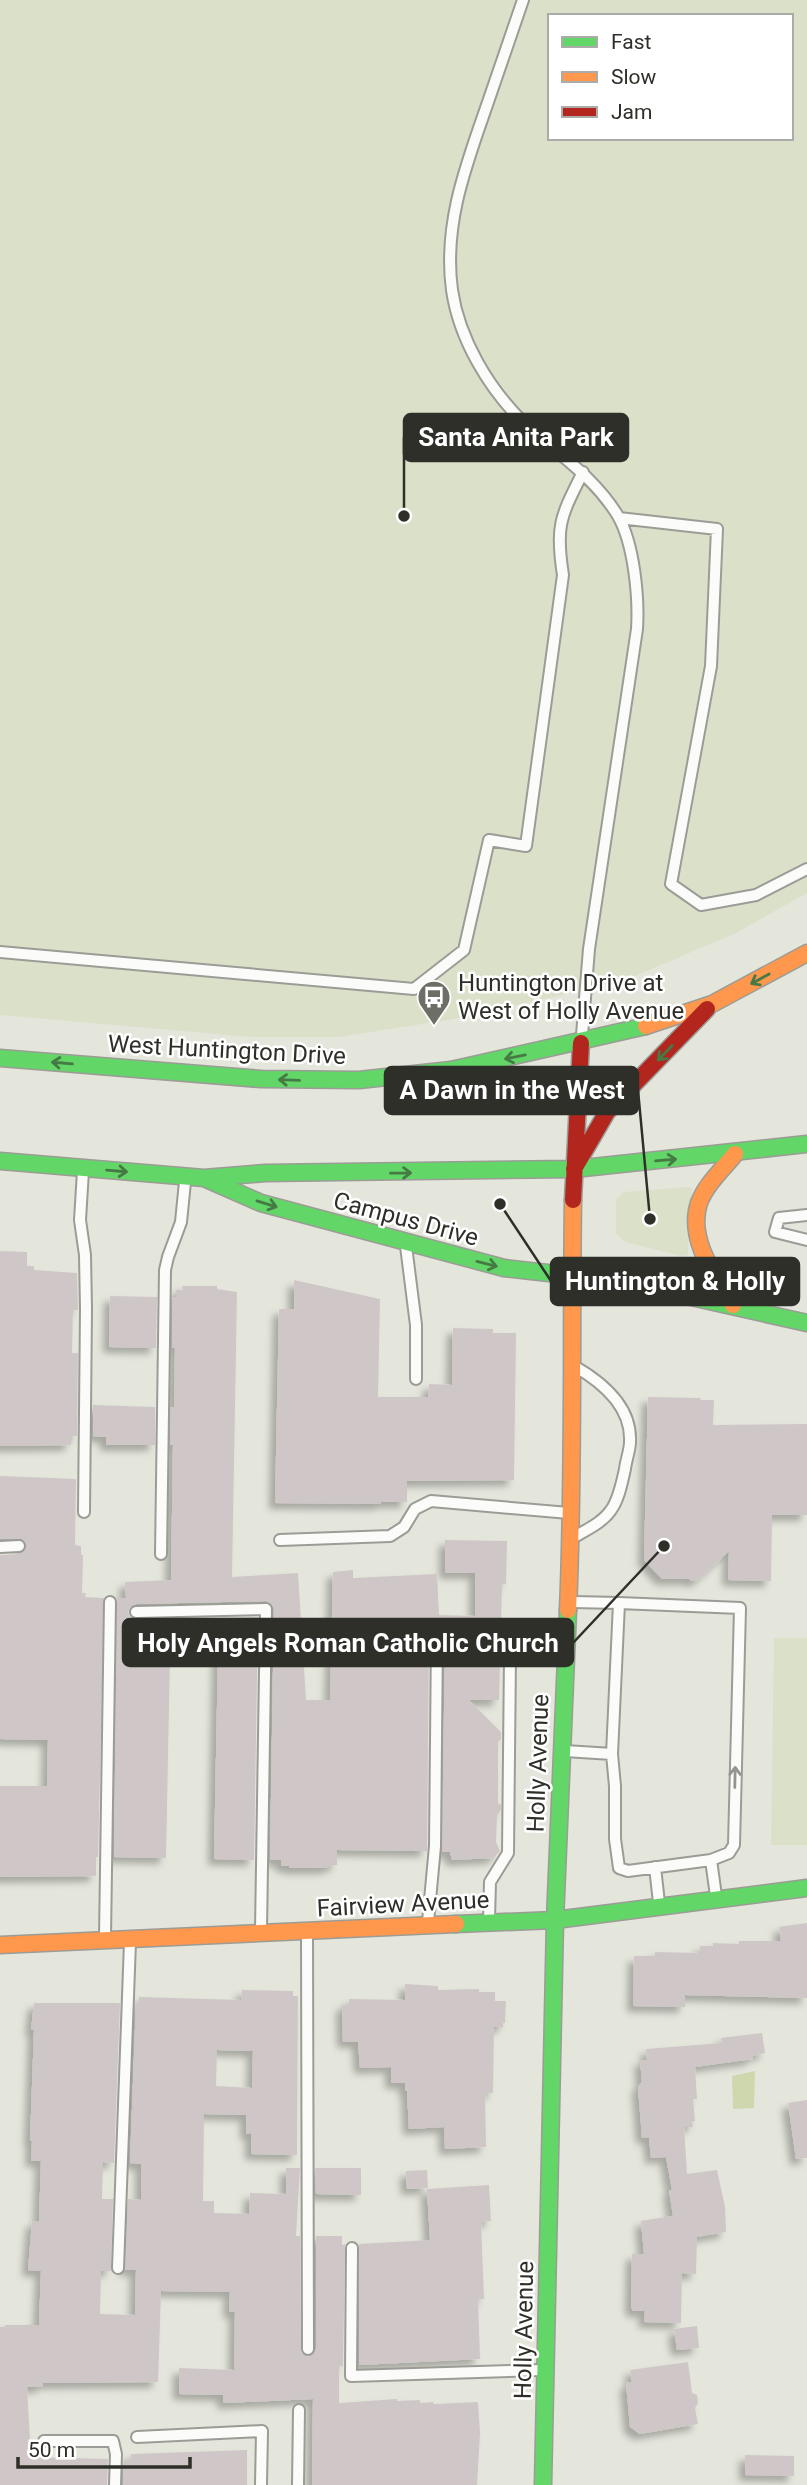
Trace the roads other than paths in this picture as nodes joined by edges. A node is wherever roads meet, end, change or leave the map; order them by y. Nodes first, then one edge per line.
1 (523, 0) edge
2 (583, 472) junction
3 (619, 518) junction
4 (807, 869) edge
5 (0, 952) edge
6 (807, 953) edge
7 (712, 1004) junction
8 (582, 1043) junction
9 (0, 1058) edge
10 (807, 1144) edge
11 (735, 1154) junction
12 (0, 1161) edge
13 (84, 1168) junction
14 (574, 1169) junction
15 (186, 1176) junction
16 (204, 1178) junction
17 (807, 1215) edge
18 (807, 1240) edge
19 (405, 1243) junction
20 (571, 1277) junction
21 (733, 1305) junction
22 (806, 1321) edge
23 (572, 1365) junction
24 (416, 1379) dead end
25 (84, 1512) dead end
26 (572, 1513) junction
27 (570, 1539) junction
28 (280, 1540) dead end
29 (19, 1546) dead end
30 (0, 1547) edge
31 (161, 1554) dead end
32 (110, 1602) dead end
33 (567, 1602) junction
34 (619, 1603) junction
35 (136, 1612) dead end
36 (370, 1641) dead end
37 (510, 1656) dead end
38 (562, 1751) junction
39 (612, 1754) junction
40 (711, 1860) junction
41 (655, 1867) junction
42 (807, 1888) edge
43 (717, 1899) junction
44 (659, 1906) junction
45 (555, 1920) junction
46 (489, 1923) junction
47 (428, 1925) junction
48 (307, 1931) junction
49 (260, 1933) junction
50 (130, 1939) junction
51 (105, 1940) junction
52 (0, 1945) edge
53 (352, 2248) dead end
54 (118, 2268) dead end
55 (309, 2349) dead end
56 (546, 2370) junction
57 (299, 2410) dead end
58 (137, 2437) dead end
59 (44, 2441) dead end
60 (115, 2485) edge
61 (261, 2485) edge
62 (298, 2485) edge
63 (543, 2485) edge

1 - 2 lane
2 - 3 lane
2 - 5 lane
3 - 4 lane
3 - 8 lane
6 -> 7 main road, West Huntington Drive
7 - 8 main road, West Huntington Drive
7 -> 14 main road
8 -> 9 main road, West Huntington Drive
8 - 14 main road, Holly Avenue
10 - 11 main road
14 -> 11 main road
11 - 21 main road
12 - 13 main road
13 -> 15 main road
13 - 25 lane
16 -> 14 main road
14 - 20 main road, Holly Avenue
15 - 16 main road
15 - 31 lane
16 -> 19 main road, Campus Drive
17 - 18 lane
19 -> 20 main road, Campus Drive
19 - 24 lane
20 - 21 main road, Campus Drive
20 - 23 main road, Holly Avenue
21 - 22 main road, Campus Drive
23 - 26 main road, Holly Avenue
23 - 27 lane
26 - 27 main road, Holly Avenue
26 - 28 lane
27 - 33 main road, Holly Avenue
29 - 30 lane
32 - 51 lane
33 - 34 lane
33 - 38 main road, Holly Avenue
34 - 39 lane
40 -> 34 lane
35 - 49 lane
36 - 47 lane
37 - 46 lane
38 - 39 lane
38 - 45 main road, Holly Avenue
39 - 41 lane
40 - 41 lane
40 - 43 lane
41 - 44 lane
42 - 43 main road, Fairview Avenue
43 - 44 main road, Fairview Avenue
44 - 45 main road, Fairview Avenue
45 - 46 main road, Fairview Avenue
45 - 56 main road, Holly Avenue
46 - 47 main road, Fairview Avenue
47 - 48 main road, Fairview Avenue
48 - 49 main road, Fairview Avenue
48 - 55 lane
49 - 50 main road, Fairview Avenue
50 - 51 main road, Fairview Avenue
50 - 54 lane
51 - 52 main road, Fairview Avenue
53 - 56 lane
56 - 63 main road, Holly Avenue
57 - 62 lane
58 - 61 lane
59 - 60 lane

